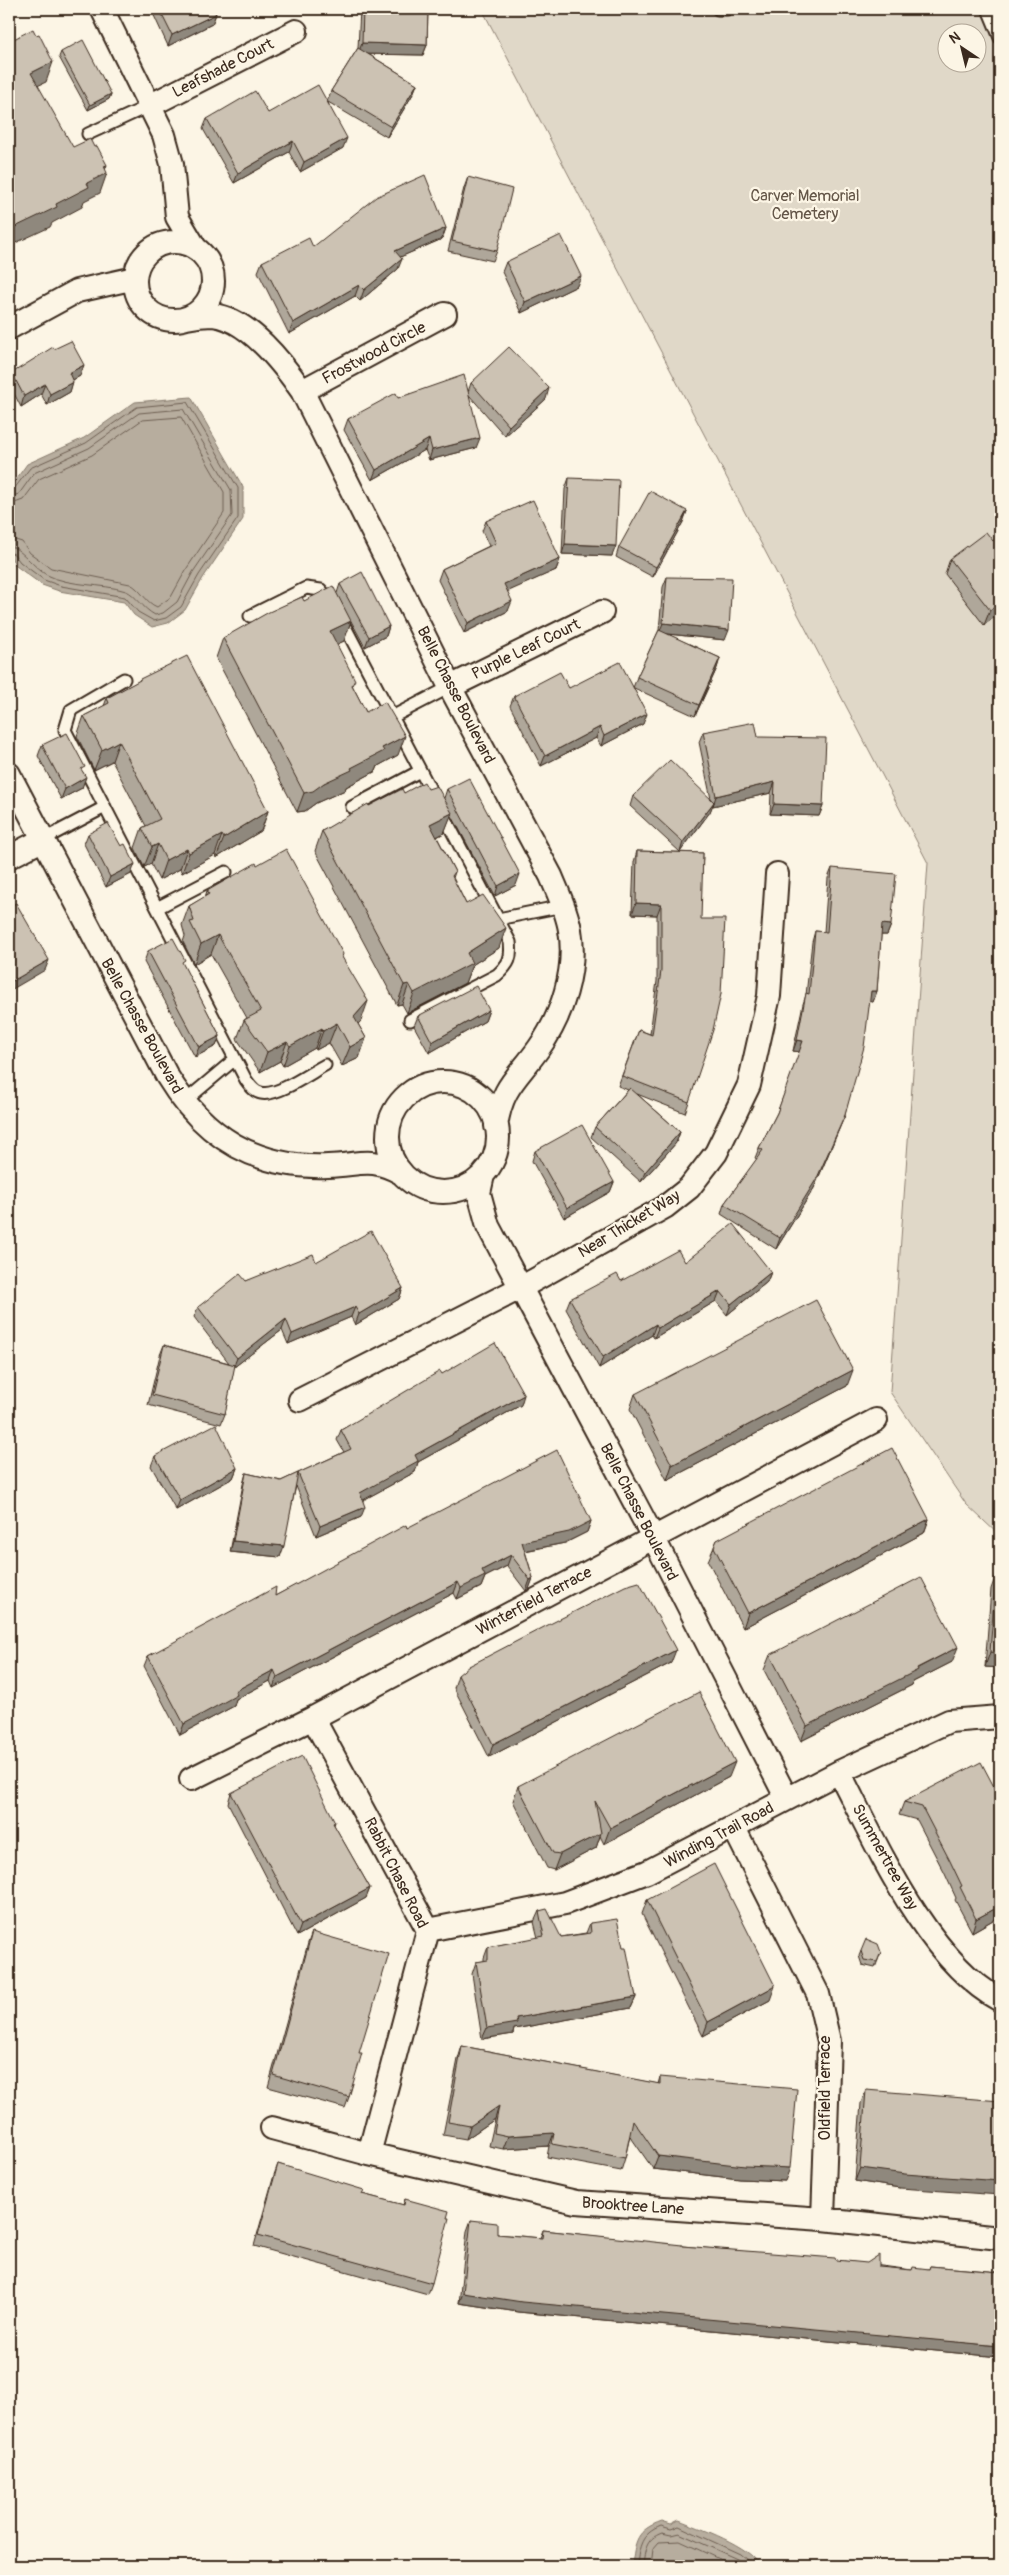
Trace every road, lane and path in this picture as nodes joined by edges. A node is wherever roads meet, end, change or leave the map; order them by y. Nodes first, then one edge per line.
1 (102, 9) edge
2 (718, 9) edge
3 (727, 9) edge
4 (988, 9) edge
5 (296, 31) dead end
6 (1000, 38) edge
7 (151, 105) junction
8 (88, 134) dead end
9 (177, 218) junction
10 (153, 248) junction
11 (196, 248) junction
12 (213, 275) junction
13 (135, 278) junction
14 (445, 314) dead end
15 (186, 318) junction
16 (237, 324) junction
17 (9, 328) edge
18 (302, 391) junction
19 (602, 612) dead end
20 (250, 616) dead end
21 (124, 679) dead end
22 (450, 687) junction
23 (392, 717) junction
24 (420, 771) junction
25 (9, 774) edge
26 (105, 807) junction
27 (352, 807) dead end
28 (42, 840) junction
29 (9, 857) edge
30 (226, 872) dead end
31 (777, 874) dead end
32 (563, 906) junction
33 (157, 908) junction
34 (498, 919) junction
35 (410, 1020) dead end
36 (235, 1059) junction
37 (325, 1065) dead end
38 (508, 1085) junction
39 (472, 1089) junction
40 (184, 1102) junction
41 (496, 1126) junction
42 (389, 1132) junction
43 (362, 1162) junction
44 (401, 1174) junction
45 (483, 1175) junction
46 (446, 1191) junction
47 (488, 1226) junction
48 (522, 1287) junction
49 (300, 1400) dead end
50 (876, 1420) dead end
51 (653, 1537) junction
52 (1000, 1717) edge
53 (314, 1718) junction
54 (839, 1772) junction
55 (191, 1779) dead end
56 (787, 1799) junction
57 (734, 1828) junction
58 (428, 1930) junction
59 (1000, 2000) edge
60 (272, 2128) dead end
61 (368, 2154) junction
62 (823, 2218) junction
63 (1000, 2238) edge

1 - 7 street, Belle Chasse Boulevard
2 - 3 lane
4 - 6 lane
5 - 7 street, Leafshade Court
7 - 8 lane
7 - 9 street, Belle Chasse Boulevard
9 - 10 street
9 - 11 street, Belle Chasse Boulevard
10 - 11 street
10 - 13 street
11 - 12 street, Belle Chasse Boulevard
12 - 15 street
12 - 16 street, Belle Chasse Boulevard
13 - 15 street, Belle Chasse Boulevard
13 - 17 street
14 - 18 street, Frostwood Circle
15 - 16 street, Belle Chasse Boulevard
16 - 18 street, Belle Chasse Boulevard
18 - 22 street, Belle Chasse Boulevard
19 - 22 street, Purple Leaf Court
20 - 23 lane
21 - 26 lane
22 - 23 lane
22 - 32 street, Belle Chasse Boulevard
23 - 24 lane
24 - 27 lane
24 - 34 lane
25 - 28 street, Belle Chasse Boulevard
26 - 28 lane
26 - 33 lane
28 - 29 street
28 - 40 street, Belle Chasse Boulevard
30 - 33 lane
31 - 48 street, Near Thicket Way
32 - 34 lane
32 - 38 street, Belle Chasse Boulevard
33 - 36 lane
34 - 35 lane
36 - 37 lane
36 - 40 lane
38 - 39 street, Belle Chasse Boulevard
38 - 41 street, Belle Chasse Boulevard
39 - 41 street, Belle Chasse Boulevard
39 - 42 street, Belle Chasse Boulevard
40 - 43 street, Belle Chasse Boulevard
41 - 45 street, Belle Chasse Boulevard
42 - 43 street, Belle Chasse Boulevard
42 - 44 street, Belle Chasse Boulevard
43 - 44 street, Belle Chasse Boulevard
44 - 46 street, Belle Chasse Boulevard
45 - 46 street, Belle Chasse Boulevard
45 - 47 street, Belle Chasse Boulevard
46 - 47 street, Belle Chasse Boulevard
47 - 48 street, Belle Chasse Boulevard
48 - 49 street, Near Thicket Way
48 - 51 street, Belle Chasse Boulevard
50 - 51 street, Winterfield Terrace
51 - 53 street, Winterfield Terrace
51 - 56 street, Belle Chasse Boulevard
52 - 54 street, Winding Trail Road
53 - 55 street, Winterfield Terrace
53 - 58 street, Rabbit Chase Road
54 - 56 street, Winding Trail Road
54 - 59 street, Summertree Way
56 - 57 street, Winding Trail Road
57 - 58 street, Winding Trail Road
57 - 62 street, Oldfield Terrace
58 - 61 street, Rabbit Chase Road
60 - 61 street, Brooktree Lane
61 - 62 street, Brooktree Lane
62 - 63 street, Brooktree Lane

